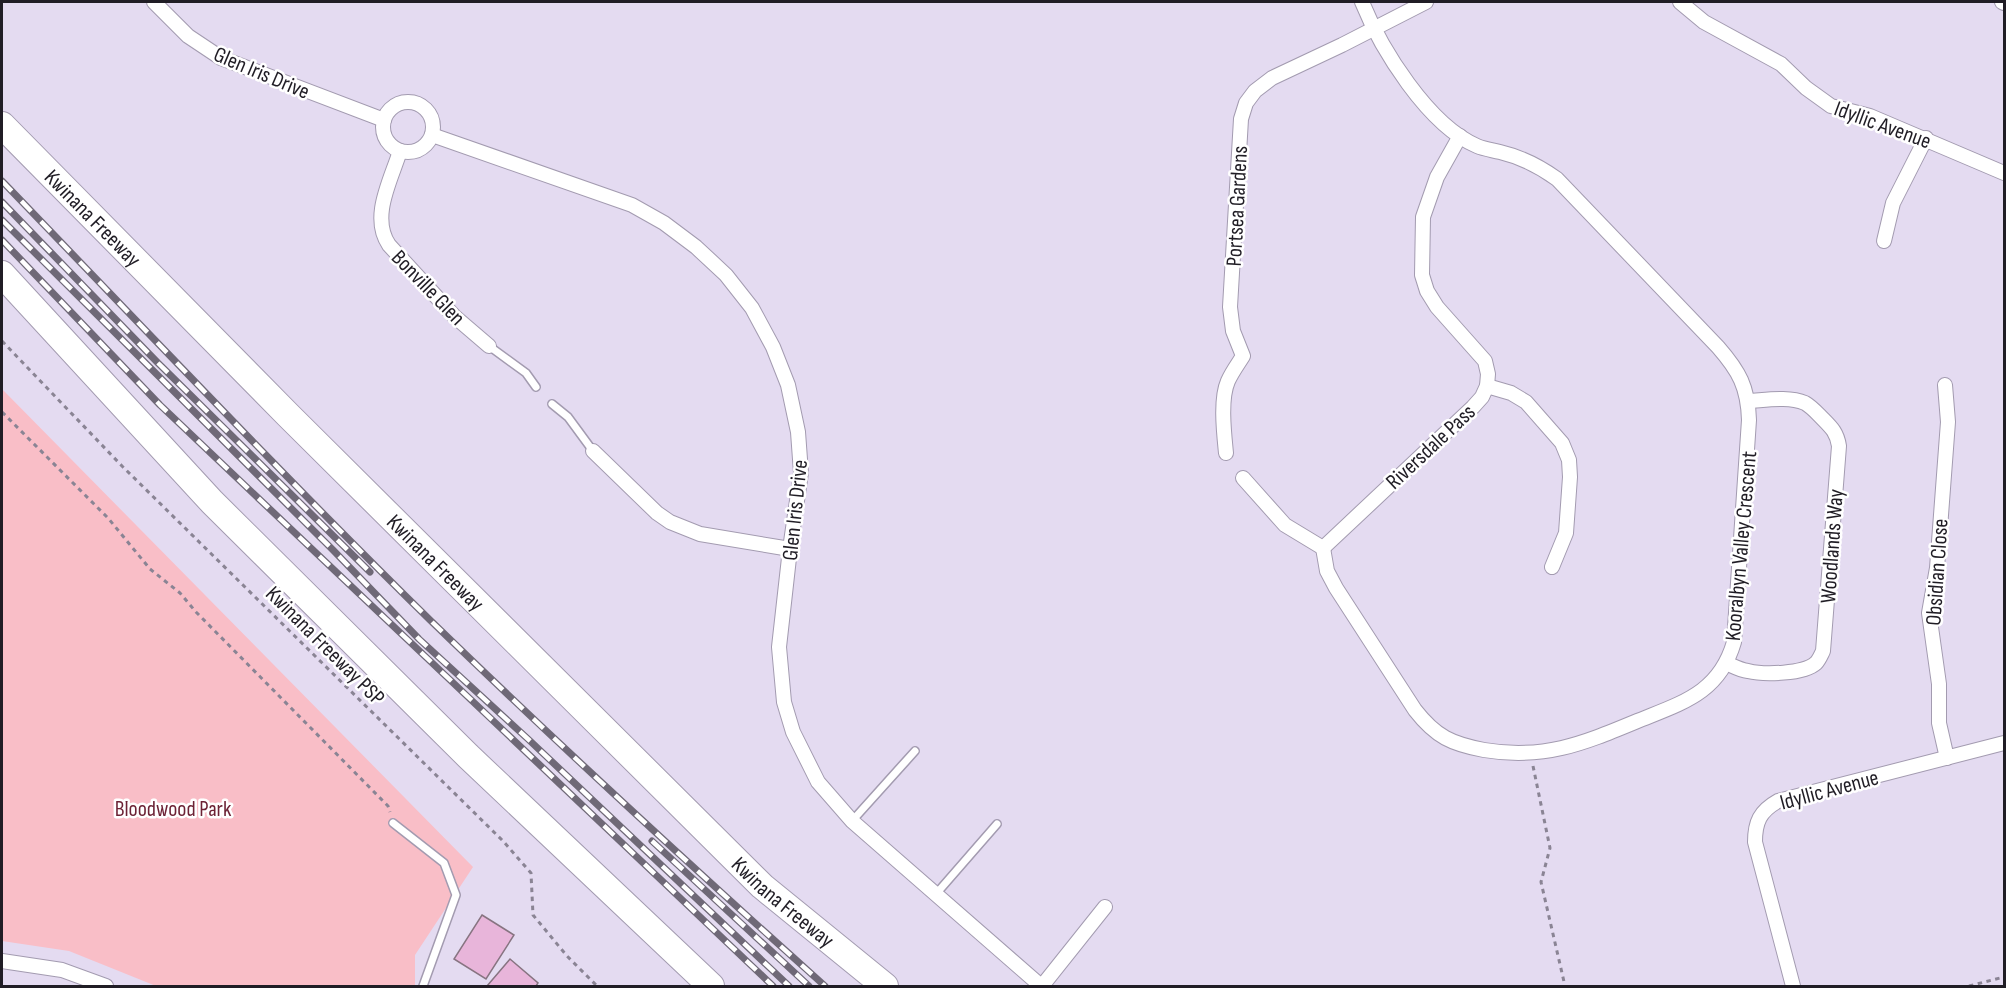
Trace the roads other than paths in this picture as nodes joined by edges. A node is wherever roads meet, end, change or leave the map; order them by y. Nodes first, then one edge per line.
1 (154, 2) edge
2 (1362, 2) edge
3 (1426, 2) edge
4 (1680, 2) edge
5 (1374, 28) junction
6 (384, 120) junction
7 (2, 125) edge
8 (432, 135) junction
9 (1460, 136) junction
10 (1926, 138) junction
11 (400, 151) junction
12 (2004, 173) edge
13 (1884, 241) dead end
14 (2, 274) edge
15 (489, 346) joint
16 (1945, 385) dead end
17 (1487, 386) junction
18 (536, 387) dead end
19 (1749, 401) junction
20 (552, 404) dead end
21 (593, 451) joint
22 (1226, 453) dead end
23 (1243, 478) dead end
24 (1323, 548) junction
25 (790, 549) junction
26 (1552, 567) dead end
27 (1726, 663) junction
28 (2004, 743) edge
29 (915, 751) dead end
30 (1947, 758) junction
31 (852, 821) junction
32 (393, 823) road end
33 (997, 824) dead end
34 (936, 894) junction
35 (1105, 907) dead end
36 (2, 961) edge
37 (106, 987) edge
38 (423, 987) edge
39 (711, 987) edge
40 (885, 987) edge
41 (1041, 987) edge
42 (1793, 987) edge

1 - 6 street, Glen Iris Drive
2 - 5 street, Kooralbyn Valley Crescent
3 - 5 street
4 - 10 street, Idyllic Avenue
5 - 9 street, Kooralbyn Valley Crescent
5 - 22 street, Portsea Gardens
6 - 8 street
6 - 11 street
7 - 40 highway, Kwinana Freeway
8 - 11 street
8 - 25 street, Glen Iris Drive
9 - 17 street, Riversdale Pass
9 - 19 street, Kooralbyn Valley Crescent
10 - 12 street, Idyllic Avenue
10 - 13 street
11 - 15 street, Bonville Glen
14 - 39 highway
15 - 18 lane
16 - 30 street, Obsidian Close
17 - 24 street, Riversdale Pass
17 - 26 street
19 - 27 street, Kooralbyn Valley Crescent
19 - 27 street, Woodlands Way
20 - 21 lane
21 - 25 street
23 - 24 street
24 - 27 street, Kooralbyn Valley Crescent
25 - 31 street, Glen Iris Drive
28 - 30 street, Idyllic Avenue
29 - 31 lane
30 - 42 street, Idyllic Avenue
31 - 34 street, Glen Iris Drive
32 - 38 lane
33 - 34 lane
34 - 41 street, Glen Iris Drive
35 - 41 street
36 - 37 street

